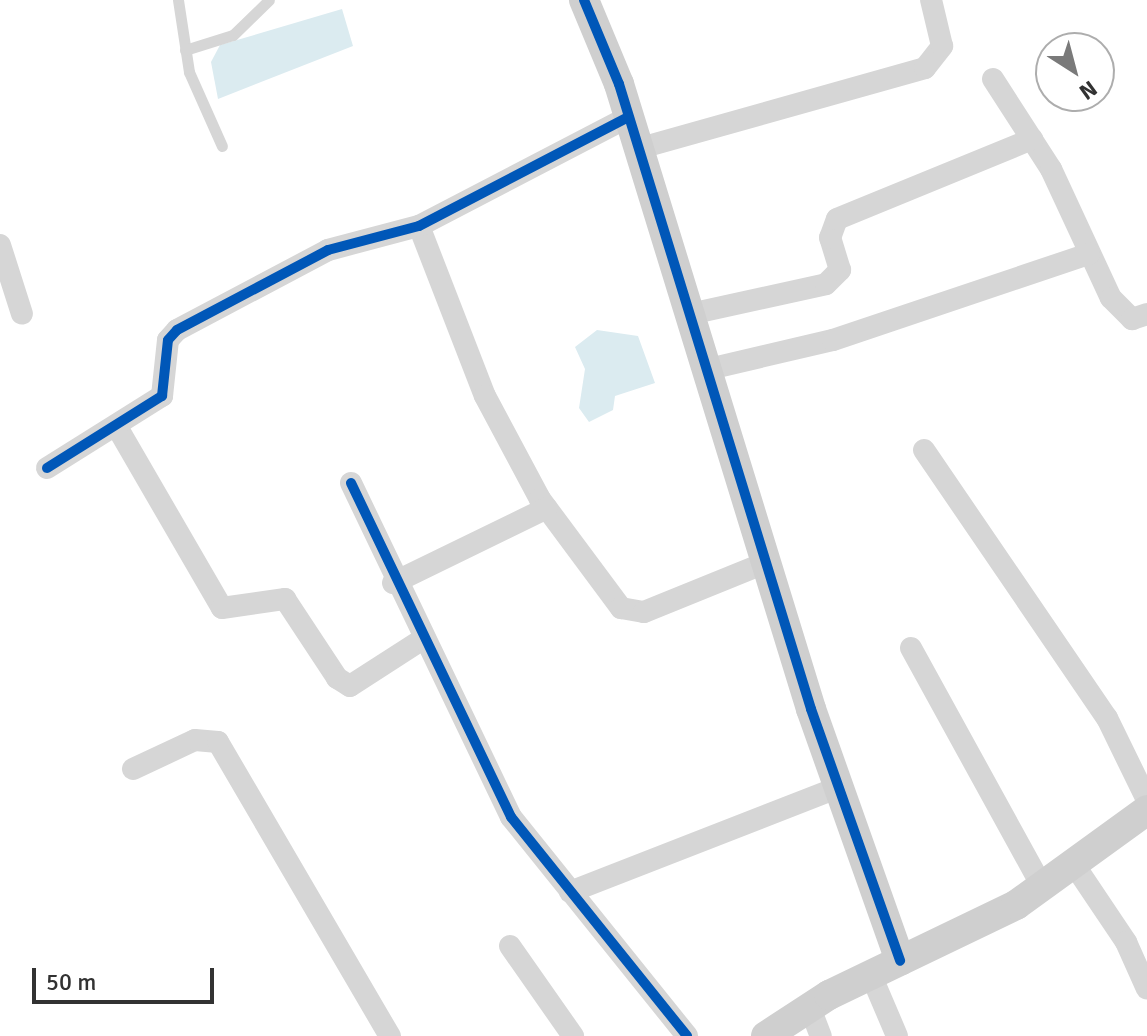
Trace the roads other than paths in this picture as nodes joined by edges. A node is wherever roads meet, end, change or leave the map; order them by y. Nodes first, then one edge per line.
1 (178, 0) edge
2 (269, 0) edge
3 (584, 0) edge
4 (931, 0) edge
5 (185, 50) junction
6 (993, 79) dead end
7 (628, 117) junction
8 (1032, 139) junction
9 (222, 146) dead end
10 (637, 149) junction
11 (419, 226) junction
12 (0, 245) edge
13 (1089, 254) junction
14 (22, 314) dead end
15 (690, 314) junction
16 (1147, 314) edge
17 (709, 369) junction
18 (117, 427) junction
19 (924, 450) dead end
20 (47, 468) dead end
21 (351, 483) dead end
22 (547, 508) junction
23 (767, 562) junction
24 (393, 583) junction
25 (423, 639) junction
26 (911, 648) dead end
27 (133, 769) dead end
28 (839, 787) junction
29 (1147, 800) edge
30 (1147, 810) edge
31 (1075, 866) junction
32 (1043, 888) junction
33 (570, 892) junction
34 (510, 946) dead end
35 (900, 961) junction
36 (871, 975) junction
37 (1147, 989) edge
38 (810, 1008) junction
39 (390, 1036) edge
40 (573, 1036) edge
41 (687, 1036) edge
42 (766, 1036) edge
43 (821, 1036) edge
44 (897, 1036) edge

1 - 5 lane
2 - 5 lane
3 - 7 street
4 - 10 street
5 - 9 lane
6 - 8 street
7 - 10 street
7 - 11 street
8 - 13 street
8 - 15 street
10 - 15 street
11 - 18 street
11 - 22 street
12 - 14 street
13 - 16 street
13 - 17 street
15 - 17 street
17 - 23 street
18 - 20 street
18 - 25 street
19 - 29 street
21 - 24 street
22 - 23 street
22 - 24 street
23 - 28 street
24 - 25 street
25 - 33 street
26 - 32 street
27 - 39 street
28 - 33 street
28 - 35 street
30 - 31 street
31 - 32 street
31 - 37 street
32 - 35 street
33 - 41 street
34 - 40 street
35 - 36 street
36 - 38 street
36 - 44 street
38 - 42 street
38 - 43 street

